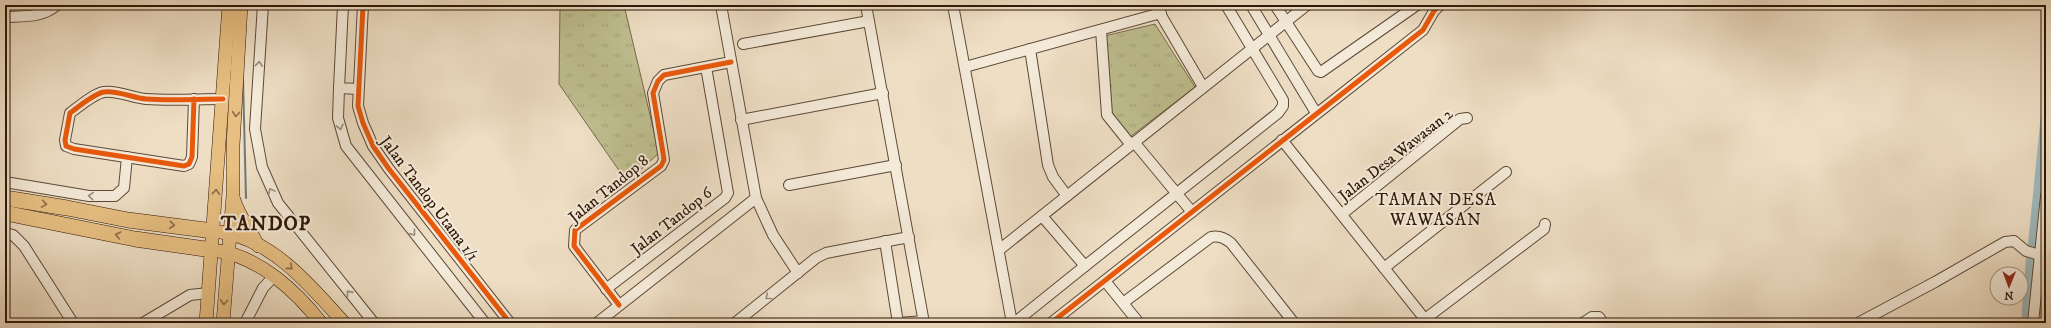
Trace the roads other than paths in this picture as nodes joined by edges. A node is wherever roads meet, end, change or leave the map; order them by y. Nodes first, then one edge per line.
1 (57, 5) edge
2 (229, 5) edge
3 (241, 5) edge
4 (263, 5) edge
5 (343, 5) edge
6 (363, 5) edge
7 (721, 5) edge
8 (866, 5) edge
9 (953, 5) edge
10 (1226, 5) edge
11 (1250, 5) edge
12 (1275, 5) edge
13 (1307, 5) edge
14 (1417, 5) edge
15 (1440, 5) edge
16 (1158, 9) edge
17 (5, 17) edge
18 (869, 21) junction
19 (1285, 22) junction
20 (1101, 30) junction
21 (1268, 35) junction
22 (743, 44) dead end
23 (1252, 48) junction
24 (1030, 49) junction
25 (731, 62) junction
26 (706, 67) junction
27 (965, 67) junction
28 (1203, 87) junction
29 (339, 88) junction
30 (358, 89) junction
31 (883, 93) junction
32 (194, 99) junction
33 (223, 99) junction
34 (1316, 113) junction
35 (1467, 118) dead end
36 (741, 120) junction
37 (1282, 140) junction
38 (1132, 143) junction
39 (127, 158) junction
40 (896, 165) junction
41 (1506, 172) dead end
42 (5, 182) edge
43 (788, 185) dead end
44 (1177, 194) junction
45 (233, 196) junction
46 (1066, 196) junction
47 (2046, 196) edge
48 (5, 198) edge
49 (725, 198) junction
50 (756, 198) junction
51 (737, 212) junction
52 (1192, 212) junction
53 (5, 213) edge
54 (1342, 214) junction
55 (1042, 216) junction
56 (1545, 224) dead end
57 (213, 231) junction
58 (5, 233) edge
59 (229, 233) junction
60 (909, 237) junction
61 (885, 241) junction
62 (258, 246) junction
63 (212, 250) junction
64 (998, 250) junction
65 (227, 253) junction
66 (2040, 255) junction
67 (256, 266) junction
68 (1086, 266) junction
69 (1384, 268) junction
70 (798, 273) junction
71 (274, 276) junction
72 (226, 280) junction
73 (1105, 280) junction
74 (606, 289) junction
75 (208, 293) junction
76 (1123, 303) junction
77 (619, 305) junction
78 (1426, 321) edge
79 (924, 322) edge
80 (73, 323) edge
81 (143, 323) edge
82 (206, 323) edge
83 (223, 323) edge
84 (245, 323) edge
85 (321, 323) edge
86 (344, 323) edge
87 (374, 323) edge
88 (485, 323) edge
89 (510, 323) edge
90 (597, 323) edge
91 (735, 323) edge
92 (899, 323) edge
93 (1013, 323) edge
94 (1051, 323) edge
95 (1139, 323) edge
96 (1294, 323) edge
97 (1583, 323) edge
98 (1603, 323) edge
99 (1858, 323) edge
100 (2033, 323) edge

1 - 17 street
2 - 33 main road
3 -> 45 main road
87 -> 4 street
5 - 29 street
6 - 30 street, Jalan Tandop Utama 1/1
7 - 25 street
8 - 18 street
9 - 27 street
10 - 23 street
11 - 21 street
12 - 19 street
13 - 19 street
14 - 19 street
15 - 34 street
16 - 20 street
16 - 28 street
18 - 22 street
18 - 31 street
19 - 21 street
20 - 24 street
20 - 38 street
21 - 23 street
21 - 34 street
23 - 28 street
23 - 44 street
24 - 27 street
24 - 46 street
25 - 26 street, Jalan Tandop 8
25 - 36 street
26 - 49 street, Jalan Tandop 6
26 - 74 street, Jalan Tandop 8
27 - 64 street
28 - 38 street
29 - 30 street
29 -> 88 street
30 - 89 street, Jalan Tandop Utama 1/1
31 - 36 street
31 - 40 street
32 - 33 street
32 - 39 street
32 - 39 street
57 -> 33 main road
34 - 37 street
35 - 54 street, Jalan Desa Wawasan 2
36 - 50 street
37 - 52 street
37 - 54 street
38 - 44 street
38 - 46 street
39 -> 42 street
40 - 43 street
40 - 60 street
41 - 69 street
44 - 52 street
44 - 68 street
45 - 59 main road
45 - 62 main road
46 - 55 street
47 - 66 street
48 -> 57 highway
49 - 51 street
49 - 74 street, Jalan Tandop 6
50 - 51 street
50 - 70 street
51 - 77 street
52 - 73 street
63 -> 53 highway
54 - 69 street
55 - 64 street
55 - 68 street
56 - 78 street
57 - 59 main road
57 - 63 main road
58 - 80 street
59 - 62 main road
59 - 65 main road
60 - 61 street
60 - 79 street
61 - 70 street
61 - 92 street
62 -> 86 main road
63 - 65 main road
63 - 75 main road
64 - 93 street
65 - 67 main road
65 - 72 main road
66 - 99 street
66 - 100 street
67 - 71 main road
67 - 72 main road
68 - 93 street
69 - 78 street
70 -> 91 street
71 - 84 street
71 - 85 main road
72 -> 83 main road
73 - 76 street
73 - 94 street
74 - 77 street, Jalan Tandop 8
75 - 81 street
75 - 82 main road
76 - 95 street
76 - 96 street
77 - 90 street
79 - 92 street
97 - 98 street

